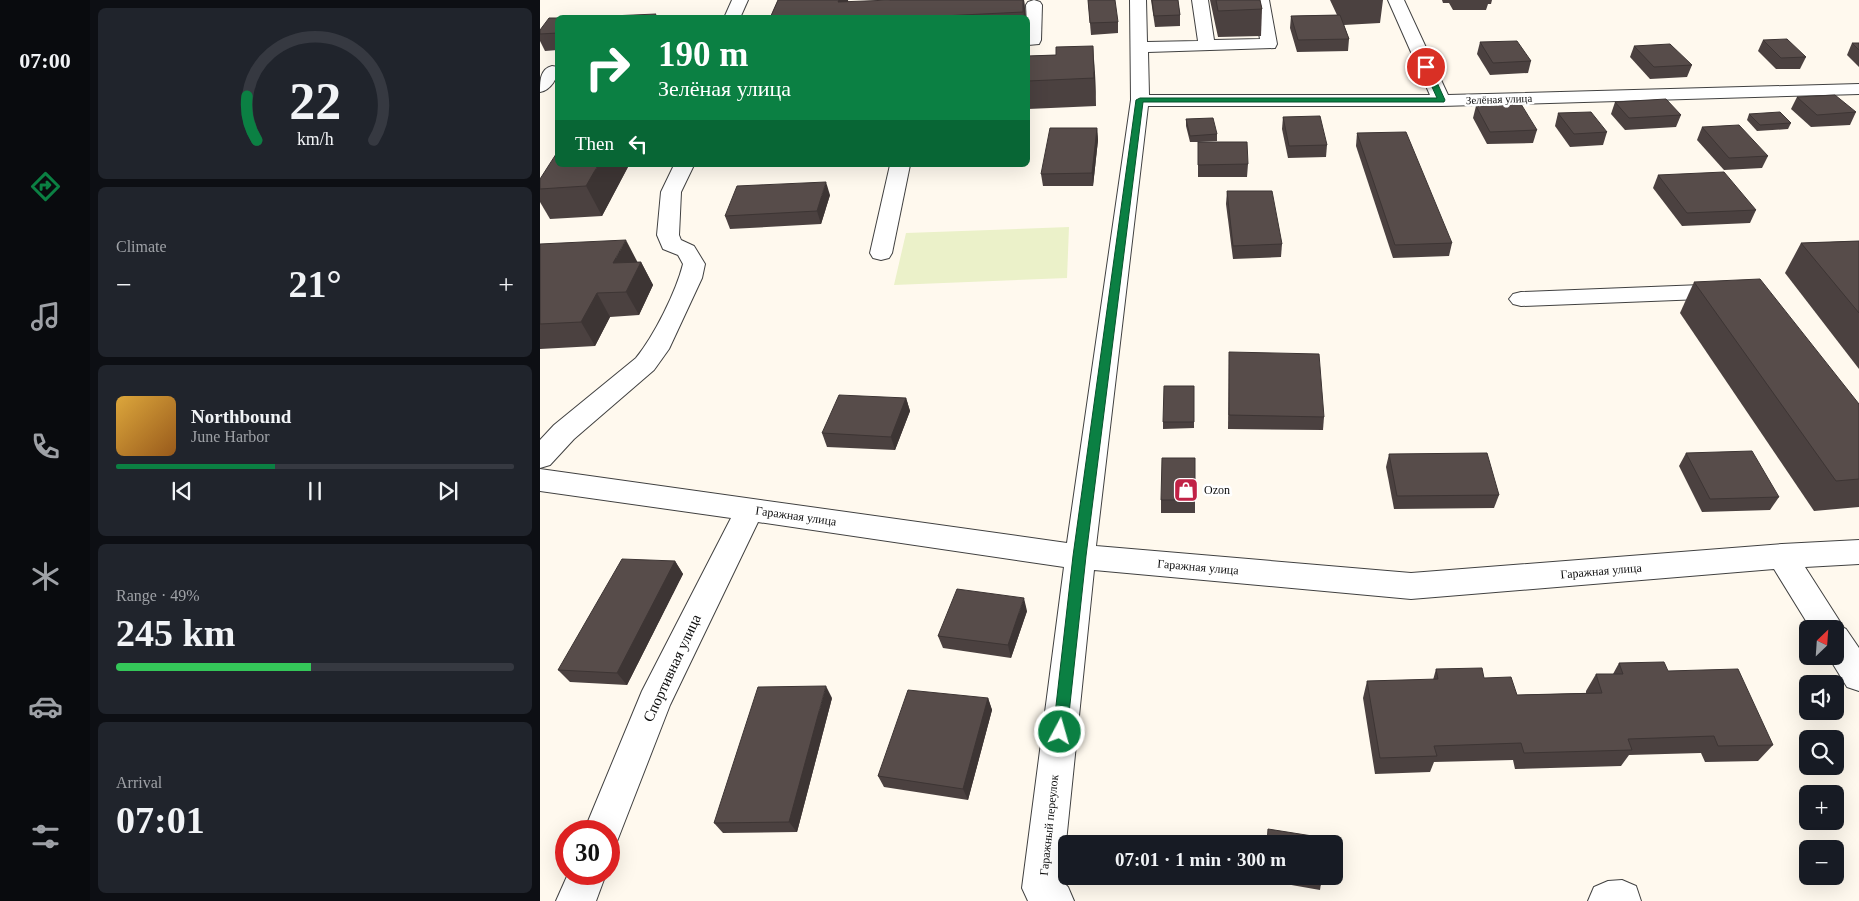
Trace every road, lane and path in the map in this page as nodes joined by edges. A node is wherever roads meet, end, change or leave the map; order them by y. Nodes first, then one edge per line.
1 (740, 0) edge
2 (1138, 0) edge
3 (1200, 0) edge
4 (1261, 0) edge
5 (1396, 0) edge
6 (1034, 6) dead end
7 (733, 15) edge
8 (1030, 40) edge
9 (1207, 46) junction
10 (1138, 47) junction
11 (550, 72) edge
12 (540, 87) edge
13 (1859, 89) edge
14 (1140, 100) junction
15 (1442, 100) junction
16 (683, 167) edge
17 (900, 167) edge
18 (880, 253) dead end
19 (1748, 294) edge
20 (1521, 299) dead end
21 (540, 458) edge
22 (540, 480) edge
23 (750, 510) junction
24 (1859, 552) edge
25 (1080, 556) junction
26 (1782, 556) junction
27 (1822, 620) edge
28 (1844, 653) edge
29 (1859, 676) edge
30 (607, 820) edge
31 (583, 885) edge
32 (576, 901) edge
33 (1054, 901) edge

1 - 7 street
2 - 10 street, Гаражный переулок
3 - 9 street
4 - 9 street
5 - 15 street
6 - 8 street
9 - 10 street
10 - 14 street, Гаражный переулок
11 - 12 street
13 - 15 street, Зелёная улица
14 - 15 street, Зелёная улица
14 - 25 street, Гаражный переулок
16 - 21 street
17 - 18 street
19 - 20 street
22 - 23 street, Гаражная улица
23 - 25 street, Гаражная улица
23 - 30 street, Спортивная улица
24 - 26 street, Гаражная улица
25 - 26 street, Гаражная улица
25 - 33 street, Гаражный переулок
26 - 27 street
28 - 29 street
31 - 32 street

